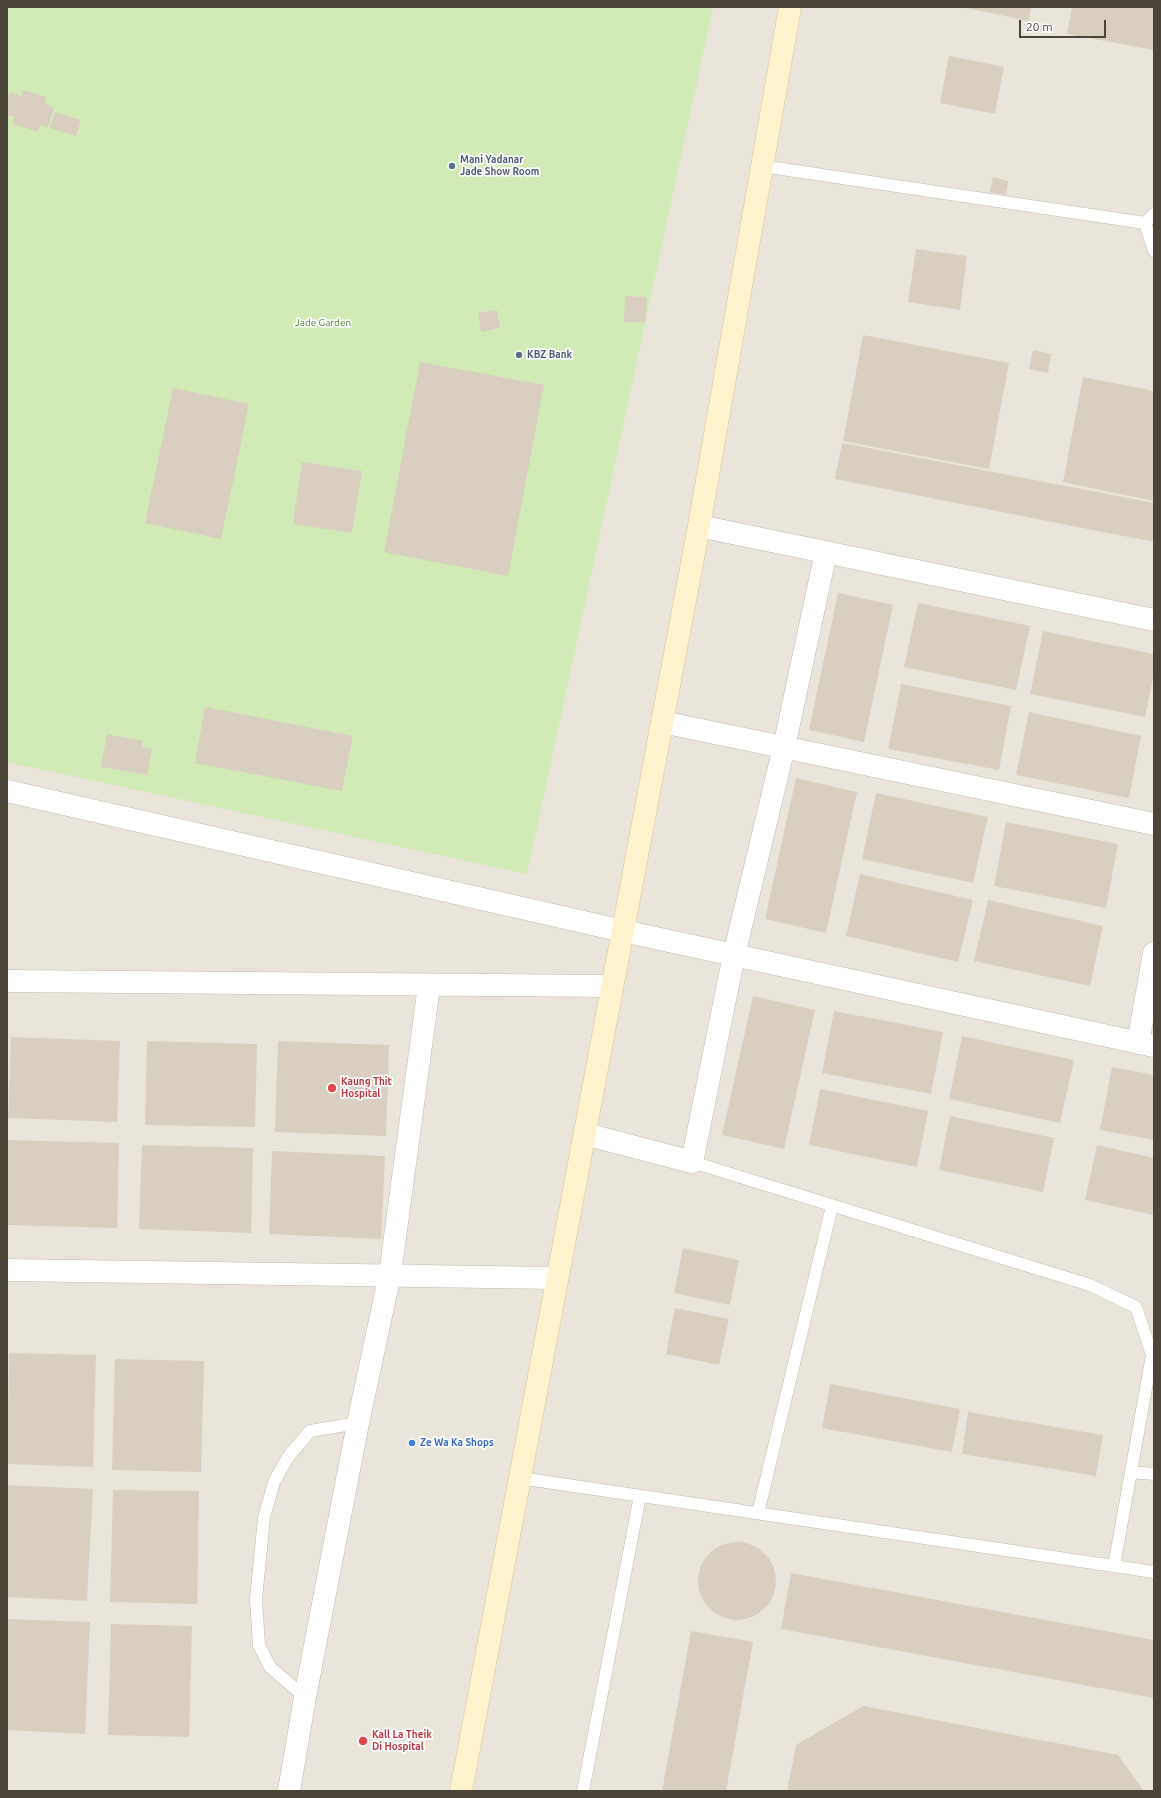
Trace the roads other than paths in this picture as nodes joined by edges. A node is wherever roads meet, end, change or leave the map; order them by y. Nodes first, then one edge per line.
1 (790, 7) edge
2 (762, 166) junction
3 (1154, 214) edge
4 (1145, 223) junction
5 (1154, 252) edge
6 (699, 526) junction
7 (826, 552) junction
8 (1154, 620) edge
9 (662, 722) junction
10 (784, 747) junction
11 (7, 791) edge
12 (1154, 824) edge
13 (623, 931) junction
14 (1154, 953) edge
15 (734, 955) junction
16 (7, 981) edge
17 (429, 986) junction
18 (612, 986) junction
19 (1146, 1045) edge
20 (585, 1134) junction
21 (692, 1162) junction
22 (832, 1206) junction
23 (7, 1270) edge
24 (390, 1274) junction
25 (558, 1278) junction
26 (358, 1423) junction
27 (1131, 1472) junction
28 (1154, 1474) edge
29 (520, 1478) junction
30 (640, 1496) junction
31 (758, 1513) junction
32 (1114, 1566) junction
33 (1154, 1572) edge
34 (305, 1697) junction
35 (289, 1791) edge
36 (462, 1791) edge
37 (583, 1791) edge

1 - 2 street
2 - 4 lane
2 - 6 street
3 - 4 lane
4 - 5 lane
6 - 7 street
6 - 9 street
7 - 8 street
7 - 10 street
9 - 10 street
9 - 13 street
10 - 12 street
10 - 15 street
11 - 13 street
13 - 15 street
13 - 18 street
14 - 19 street
15 - 19 street
15 - 21 street
16 - 17 street
17 - 18 street
17 - 24 street
18 - 20 street
20 - 21 street
20 - 25 street
21 - 22 lane
22 - 27 lane
22 - 31 lane
23 - 24 street
24 - 25 street
24 - 26 street
25 - 29 street
26 - 34 street
26 - 34 lane
27 - 28 lane
27 - 32 lane
29 - 30 lane
29 - 36 street
30 - 31 lane
30 - 37 lane
31 - 32 lane
32 - 33 lane
34 - 35 street

